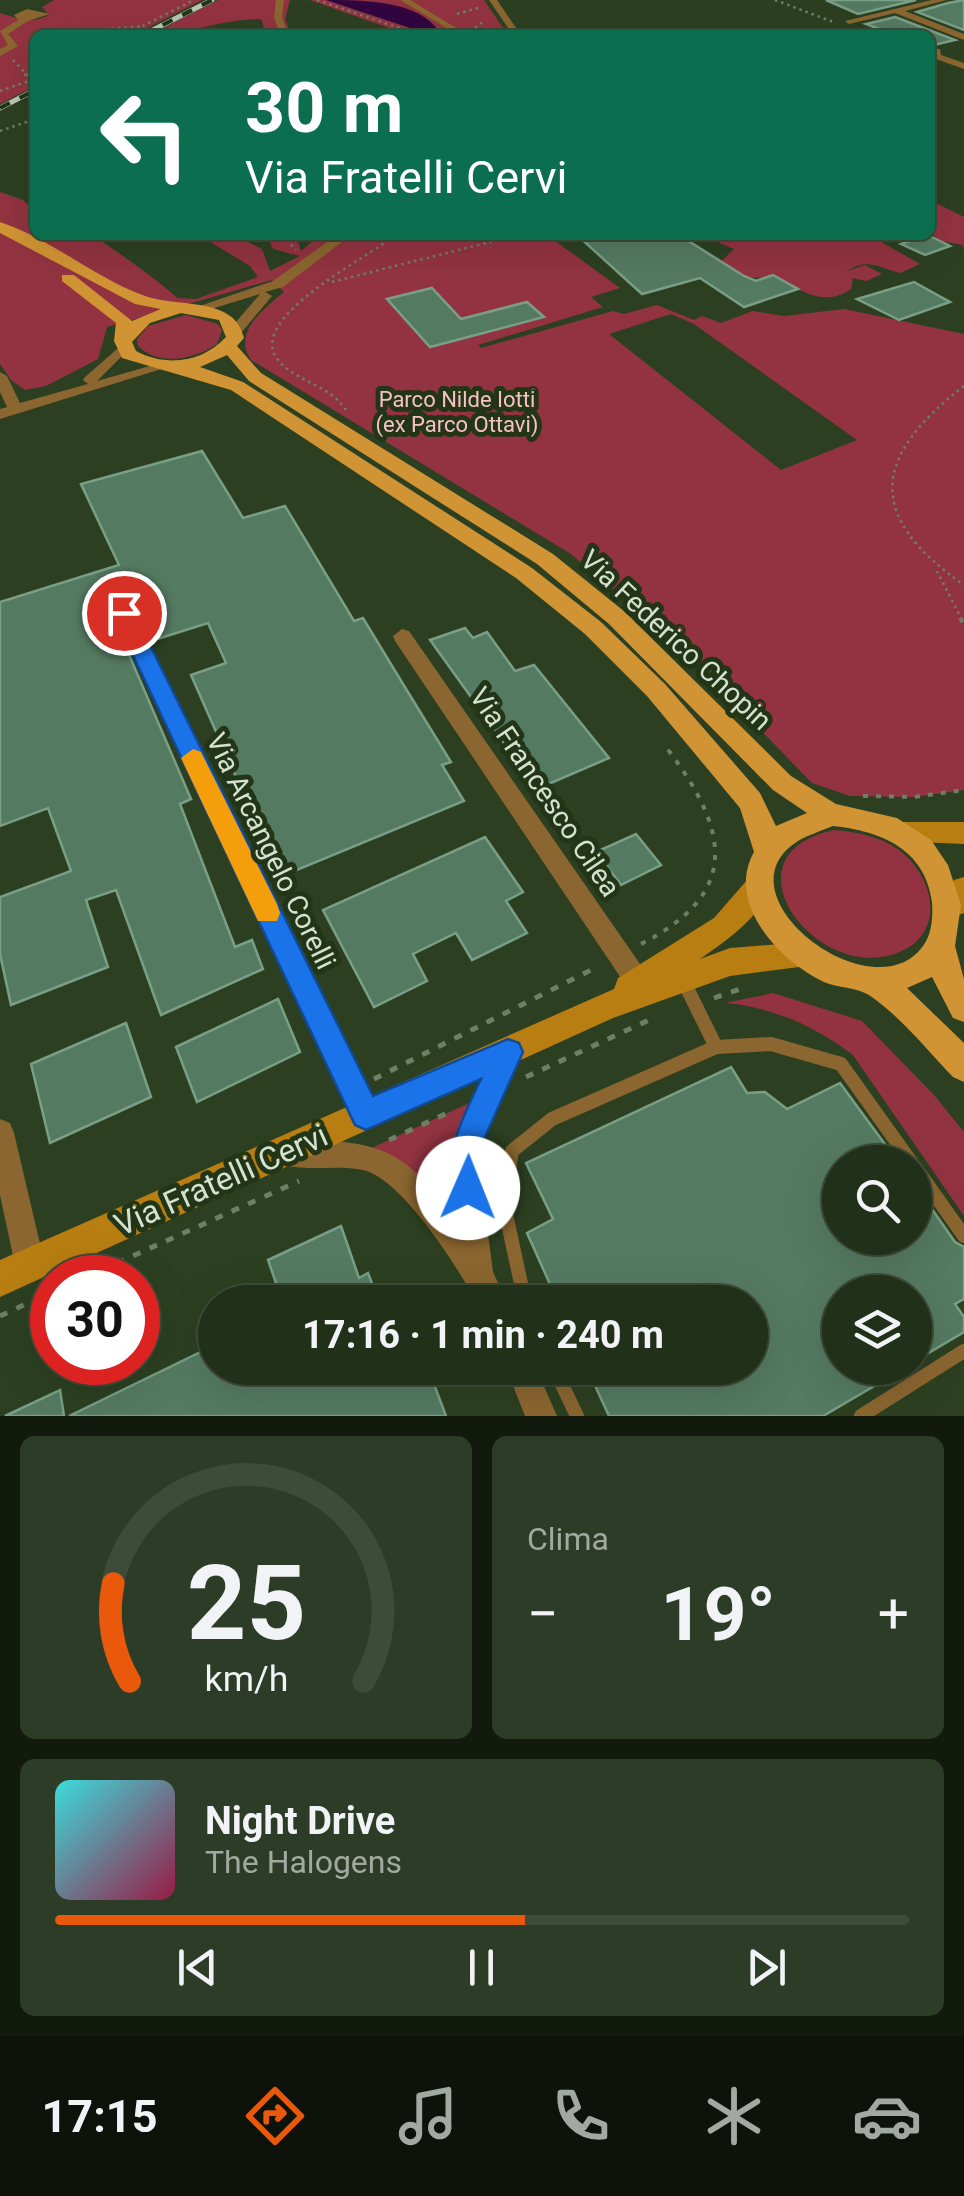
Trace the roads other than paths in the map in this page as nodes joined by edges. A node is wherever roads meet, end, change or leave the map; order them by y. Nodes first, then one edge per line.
1 (280, 0) edge
2 (404, 0) edge
3 (943, 0) edge
4 (922, 2) edge
5 (495, 3) edge
6 (48, 4) dead end
7 (896, 10) junction
8 (849, 24) road end
9 (282, 30) edge
10 (455, 30) edge
11 (514, 30) edge
12 (964, 37) edge
13 (964, 46) edge
14 (7, 52) edge
15 (964, 66) edge
16 (6, 237) edge
17 (338, 240) edge
18 (278, 284) junction
19 (176, 310) junction
20 (198, 310) junction
21 (232, 338) junction
22 (125, 341) junction
23 (171, 366) junction
24 (0, 376) edge
25 (51, 400) junction
26 (8, 411) edge
27 (124, 613) dead end
28 (402, 636) dead end
29 (841, 806) junction
30 (964, 833) edge
31 (904, 834) junction
32 (767, 850) junction
33 (758, 888) junction
34 (960, 896) edge
35 (944, 954) junction
36 (804, 956) junction
37 (874, 980) junction
38 (638, 982) junction
39 (688, 991) junction
40 (605, 1006) junction
41 (964, 1008) edge
42 (716, 1046) junction
43 (508, 1052) junction
44 (964, 1066) edge
45 (366, 1114) junction
46 (0, 1133) edge
47 (899, 1145) edge
48 (282, 1153) junction
49 (932, 1191) edge
50 (964, 1236) edge
51 (15, 1272) edge
52 (479, 1272) junction
53 (485, 1285) edge
54 (521, 1285) edge
55 (964, 1351) edge
56 (528, 1385) edge
57 (562, 1385) edge
58 (542, 1416) edge
59 (577, 1416) edge
60 (861, 1416) edge

1 - 9 street
2 - 10 street
3 - 4 street
4 - 7 street
5 - 11 street
6 - 14 street
7 - 8 street
7 - 12 street
13 - 15 street
16 - 19 main road, Via Federico Chopin
16 - 22 main road, Via Federico Chopin
17 - 18 street
18 - 20 street
18 - 21 street
19 - 20 main road, Via Federico Chopin
19 - 22 main road, Via Federico Chopin
20 - 21 main road, Via Federico Chopin
21 - 23 main road
21 - 29 main road, Via Federico Chopin
22 - 23 main road, Via Federico Chopin
22 - 25 street
23 - 25 street
23 - 32 main road, Via Federico Chopin
24 - 26 street
25 - 26 street
27 - 45 street, Via Arcangelo Corelli
28 - 38 street, Via Francesco Cilea
29 - 31 main road
29 - 32 main road
30 - 31 main road
31 - 34 main road
32 - 33 main road, Via Fratelli Cervi
33 - 36 main road, Via Fratelli Cervi
33 - 38 main road, Via Fratelli Cervi
34 - 35 main road
35 - 37 main road, Via Fratelli Cervi
35 - 41 main road
36 - 37 main road, Via Fratelli Cervi
36 - 39 main road, Via Fratelli Cervi
37 - 44 main road
38 - 40 main road, Via Fratelli Cervi
39 - 40 main road, Via Fratelli Cervi
39 - 42 lane
40 - 43 main road, Via Fratelli Cervi
42 - 47 lane
42 - 54 lane
43 - 45 main road, Via Fratelli Cervi
43 - 52 street
45 - 48 main road, Via Fratelli Cervi
46 - 51 street
48 - 51 main road, Via Fratelli Cervi
48 - 52 street
49 - 50 lane
52 - 53 street
55 - 60 lane
56 - 58 street
57 - 59 lane

